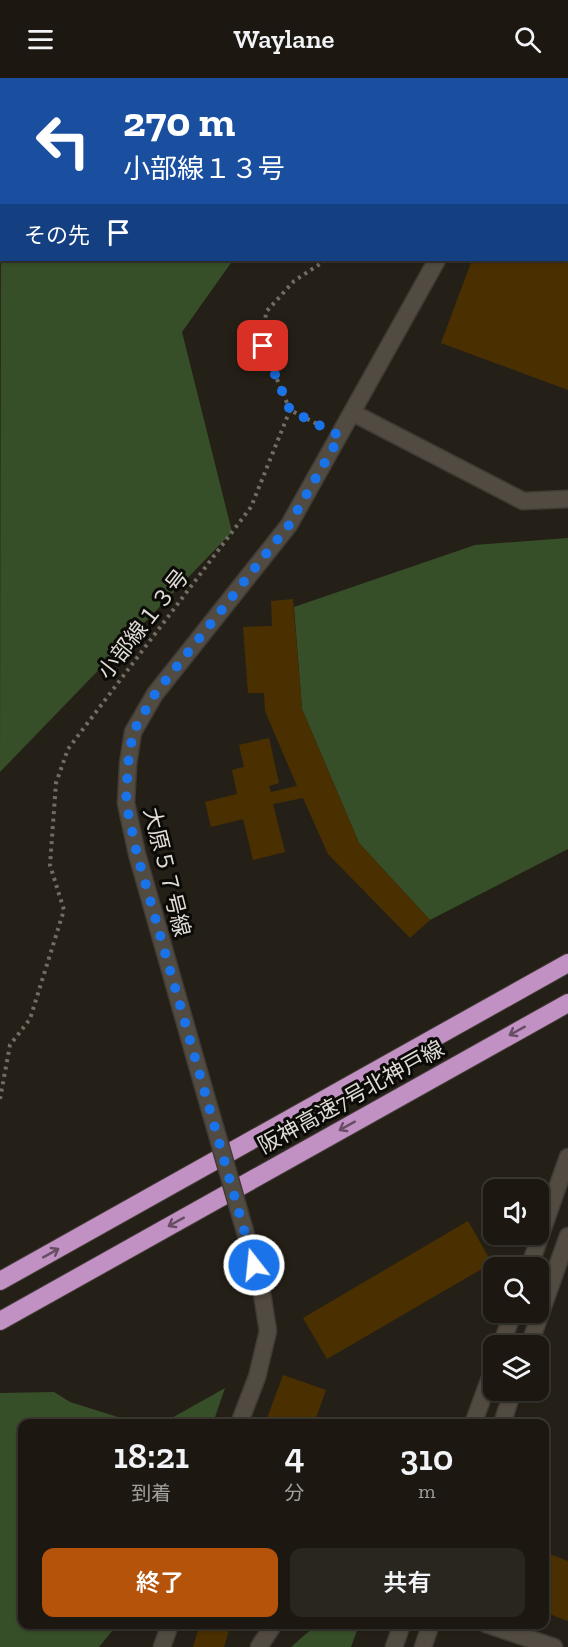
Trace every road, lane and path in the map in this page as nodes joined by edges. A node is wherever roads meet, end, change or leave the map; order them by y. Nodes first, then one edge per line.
1 (324, 261) edge
2 (436, 261) edge
3 (290, 410) junction
4 (353, 413) junction
5 (340, 436) junction
6 (568, 499) edge
7 (568, 963) edge
8 (568, 1003) edge
9 (0, 1099) edge
10 (568, 1157) edge
11 (568, 1236) edge
12 (533, 1257) edge
13 (0, 1281) edge
14 (0, 1321) edge
15 (533, 1335) edge
16 (483, 1397) edge
17 (509, 1401) edge
18 (241, 1419) edge
19 (475, 1419) edge
20 (504, 1419) edge
21 (168, 1629) edge
22 (271, 1629) edge
23 (400, 1629) edge
24 (428, 1629) edge
25 (501, 1629) edge
26 (162, 1647) edge
27 (259, 1647) edge
28 (394, 1647) edge
29 (423, 1647) edge
30 (554, 1647) edge

1 - 3 path
2 - 4 street, 大原５７号線
3 - 5 path
3 - 9 path, 小部線１３号
4 - 5 street, 大原５７号線
4 - 6 street
5 - 18 street, 大原５７号線, bridge
13 -> 7 highway, 阪神高速7号北神戸線
8 -> 14 highway, 阪神高速7号北神戸線
10 - 12 street
11 - 15 street
16 - 19 street
17 - 20 street
21 - 26 street
22 - 27 street
23 - 28 street
24 - 29 street
25 - 30 street

